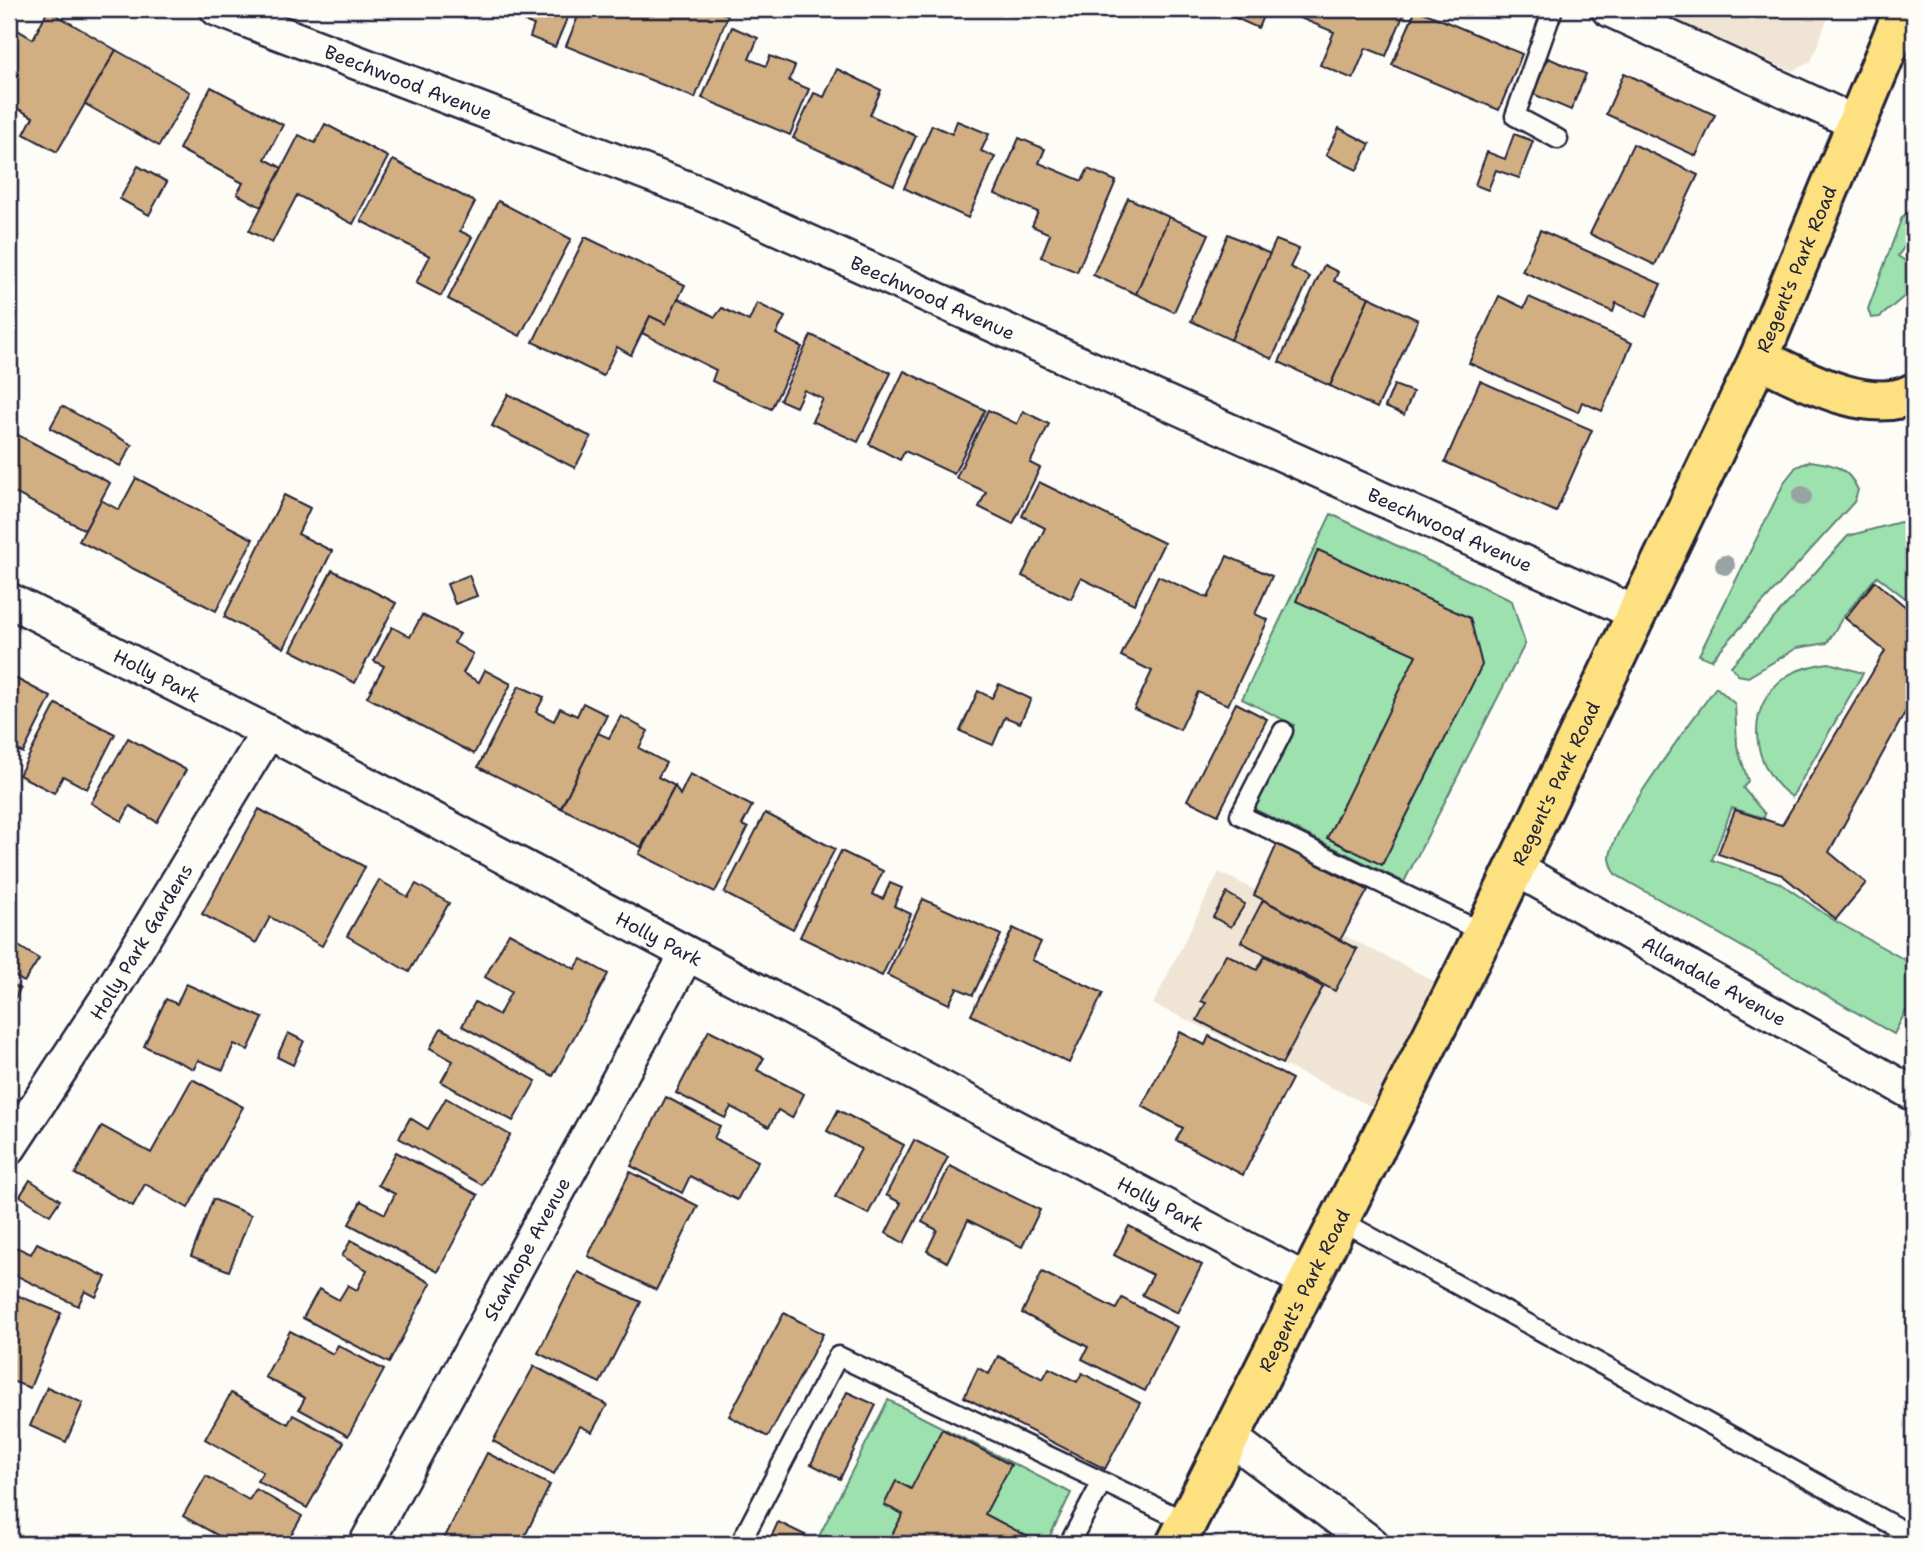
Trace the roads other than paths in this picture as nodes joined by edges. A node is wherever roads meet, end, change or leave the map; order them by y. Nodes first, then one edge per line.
1 (218, 9) edge
2 (1553, 9) edge
3 (1608, 9) edge
4 (1904, 9) edge
5 (1658, 20) edge
6 (1858, 124) junction
7 (1558, 139) dead end
8 (1759, 358) junction
9 (1911, 401) edge
10 (9, 600) edge
11 (1636, 613) junction
12 (1283, 731) dead end
13 (268, 732) junction
14 (1515, 868) junction
15 (1484, 933) junction
16 (687, 954) junction
17 (1914, 1094) edge
18 (9, 1148) edge
19 (1338, 1219) junction
20 (1307, 1281) junction
21 (1228, 1436) junction
22 (1101, 1482) junction
23 (1182, 1533) edge
24 (1914, 1537) edge
25 (366, 1544) edge
26 (740, 1544) edge
27 (1069, 1544) edge
28 (1372, 1544) edge

1 - 11 street, Beechwood Avenue
2 - 7 lane
3 - 5 street
4 - 6 main road, Regent's Park Road
5 - 6 street
6 - 8 main road, Regent's Park Road
8 - 9 main road
8 - 11 main road, Regent's Park Road
10 - 13 street, Holly Park
11 - 14 main road, Regent's Park Road
12 - 15 lane
13 - 16 street, Holly Park
13 - 18 street, Holly Park Gardens
14 - 15 main road, Regent's Park Road
14 - 17 street, Allandale Avenue
15 - 19 main road, Regent's Park Road
16 - 20 street, Holly Park
16 - 25 street, Stanhope Avenue
19 - 20 main road, Regent's Park Road
19 - 24 lane
20 - 21 main road, Regent's Park Road
21 - 23 main road, Regent's Park Road
21 - 28 street
22 - 23 lane
22 - 26 lane
22 - 27 lane

